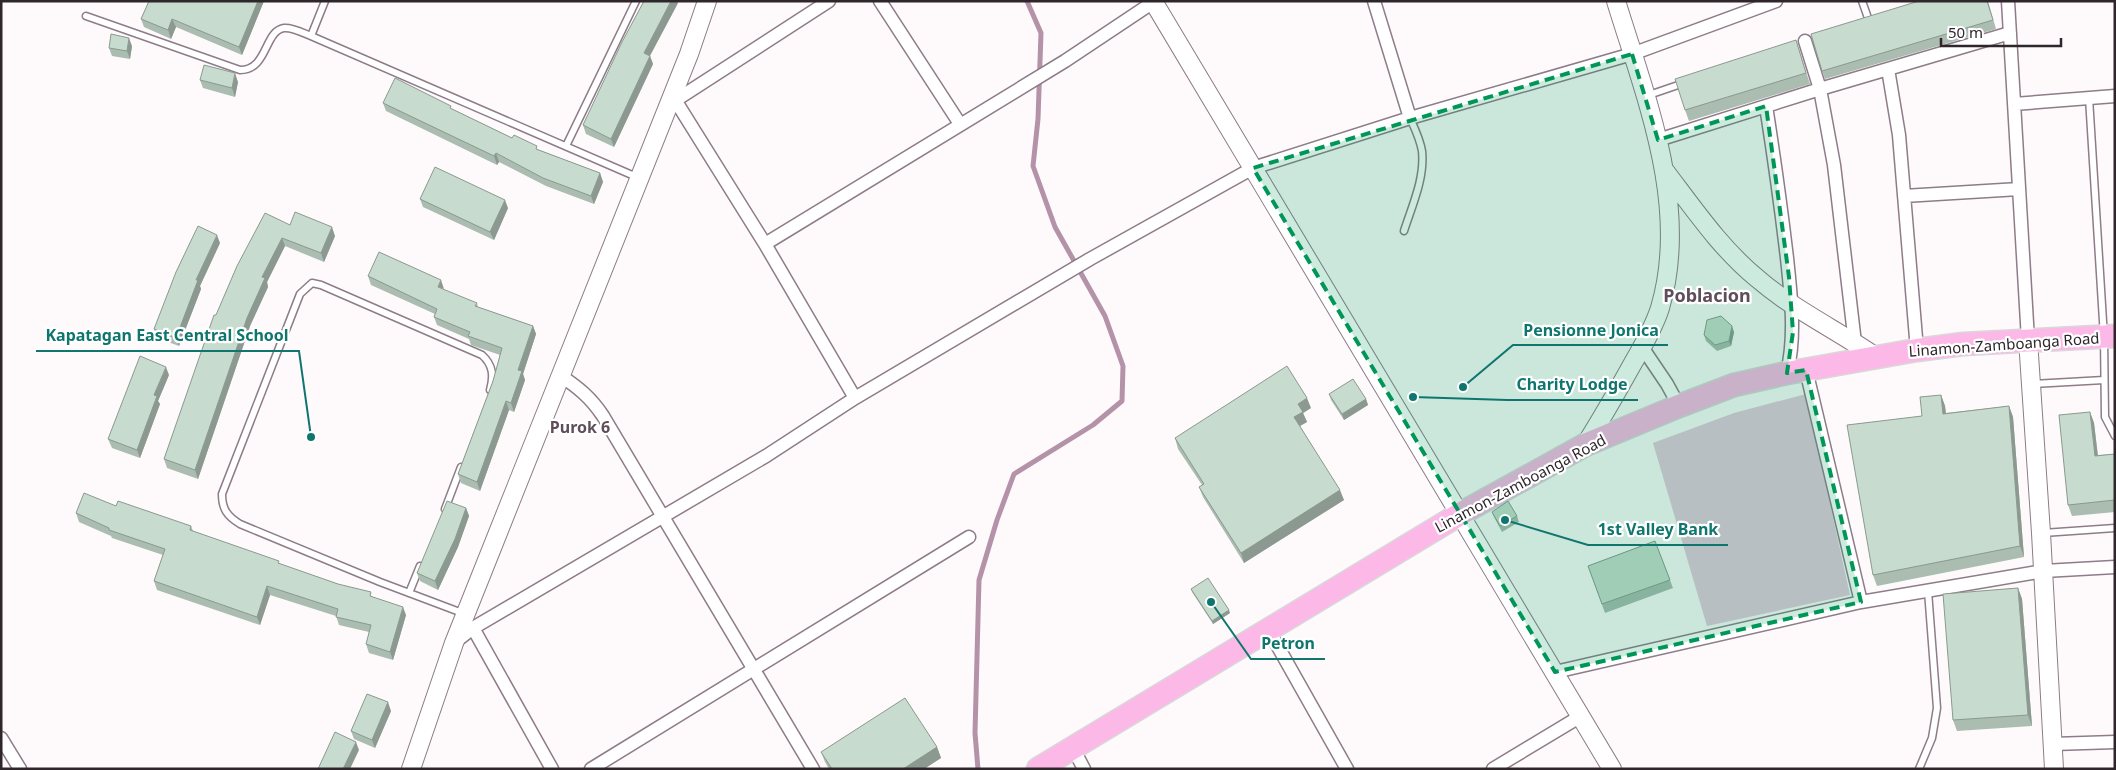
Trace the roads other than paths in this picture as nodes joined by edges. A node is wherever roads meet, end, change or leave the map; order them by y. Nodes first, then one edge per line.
1 (325, 1) edge
2 (636, 1) edge
3 (707, 1) edge
4 (829, 1) edge
5 (880, 1) edge
6 (1374, 1) edge
7 (1616, 1) edge
8 (1776, 1) edge
9 (1862, 1) edge
10 (2008, 1) edge
11 (1154, 2) edge
12 (86, 16) dead end
13 (1876, 16) edge
14 (1868, 18) junction
15 (1859, 22) edge
16 (2010, 32) junction
17 (311, 36) junction
18 (1805, 41) dead end
19 (1632, 54) junction
20 (1888, 69) junction
21 (1692, 80) edge
22 (1820, 89) junction
23 (1645, 96) junction
24 (2115, 96) edge
25 (2089, 97) junction
26 (674, 98) junction
27 (2014, 104) junction
28 (1766, 106) junction
29 (1410, 118) junction
30 (960, 124) junction
31 (1658, 140) junction
32 (566, 146) junction
33 (1253, 168) junction
34 (1665, 171) junction
35 (640, 178) junction
36 (2019, 189) junction
37 (1904, 196) junction
38 (1404, 231) dead end
39 (765, 244) junction
40 (1791, 304) junction
41 (2109, 336) edge
42 (2028, 340) junction
43 (1856, 343) junction
44 (1642, 347) junction
45 (1916, 350) junction
46 (1876, 358) junction
47 (1797, 371) junction
48 (561, 376) junction
49 (2104, 380) junction
50 (2032, 384) junction
51 (488, 396) edge
52 (855, 398) junction
53 (1678, 406) junction
54 (2115, 436) edge
55 (1585, 445) junction
56 (464, 458) edge
57 (1460, 514) junction
58 (661, 516) junction
59 (441, 519) edge
60 (2115, 528) edge
61 (2042, 533) junction
62 (969, 537) dead end
63 (423, 560) edge
64 (2115, 567) edge
65 (2044, 571) junction
66 (1928, 591) junction
67 (409, 593) junction
68 (1861, 602) junction
69 (469, 621) junction
70 (1268, 629) junction
71 (755, 668) junction
72 (1555, 672) junction
73 (1581, 716) junction
74 (1, 738) edge
75 (2115, 742) edge
76 (2053, 744) junction
77 (1073, 748) junction
78 (20, 769) edge
79 (411, 769) edge
80 (552, 769) edge
81 (591, 769) edge
82 (813, 769) edge
83 (1038, 769) edge
84 (1084, 769) edge
85 (1347, 769) edge
86 (1493, 769) edge
87 (1612, 769) edge
88 (1919, 769) edge
89 (2054, 769) edge

1 - 17 lane
2 - 32 lane
3 - 26 street
4 - 26 street
5 - 30 street
6 - 29 street
7 - 19 street
8 - 19 street
9 - 14 lane
10 - 16 street
11 - 30 street
11 - 33 street
12 - 17 lane
13 - 14 lane
14 - 15 lane
16 - 20 street
16 - 27 street
17 - 32 lane
18 - 22 street
19 - 23 street
19 - 29 street
20 - 22 street
20 - 37 street
21 - 23 lane
22 - 28 street
22 - 43 street
23 - 31 street
24 - 25 street
25 - 27 street
25 - 41 lane
26 - 35 street
26 - 39 street
27 - 36 street
28 - 31 street
28 - 40 street
29 - 33 street
29 - 38 lane
30 - 39 street
31 - 34 street
32 - 35 lane
33 - 52 street
33 - 57 street
34 - 40 street
34 - 44 street
35 - 48 street
36 - 37 street
36 - 42 street
37 - 45 street
39 - 52 street
40 - 43 street
40 - 47 street
41 - 42 highway, Linamon-Zamboanga Road
41 - 49 lane
42 - 45 highway, Linamon-Zamboanga Road
42 - 50 street
43 - 46 street
44 - 53 street
44 - 55 street
45 - 46 highway, Linamon-Zamboanga Road
46 - 47 highway, Linamon-Zamboanga Road
47 - 53 highway, Linamon-Zamboanga Road
47 - 68 street
48 - 58 street
48 - 69 street
49 - 50 lane
49 - 54 lane
50 - 61 street
51 - 67 lane
52 - 58 street
53 - 55 highway, Linamon-Zamboanga Road
55 - 57 highway, Linamon-Zamboanga Road
56 - 59 lane
57 - 70 highway, Linamon-Zamboanga Road
57 - 72 street
58 - 69 street
58 - 71 street
60 - 61 lane
61 - 65 street
62 - 71 street
63 - 67 lane
64 - 65 street
65 - 66 street
65 - 76 street
66 - 68 street
66 - 88 lane
67 - 69 lane
68 - 72 street
69 - 79 street
69 - 80 street
70 - 77 highway, Linamon-Zamboanga Road
70 - 85 street
71 - 81 street
71 - 82 street
72 - 73 street
73 - 86 street
73 - 87 street
74 - 78 street
75 - 76 street
76 - 89 street
77 - 83 highway, Linamon-Zamboanga Road
77 - 84 street

